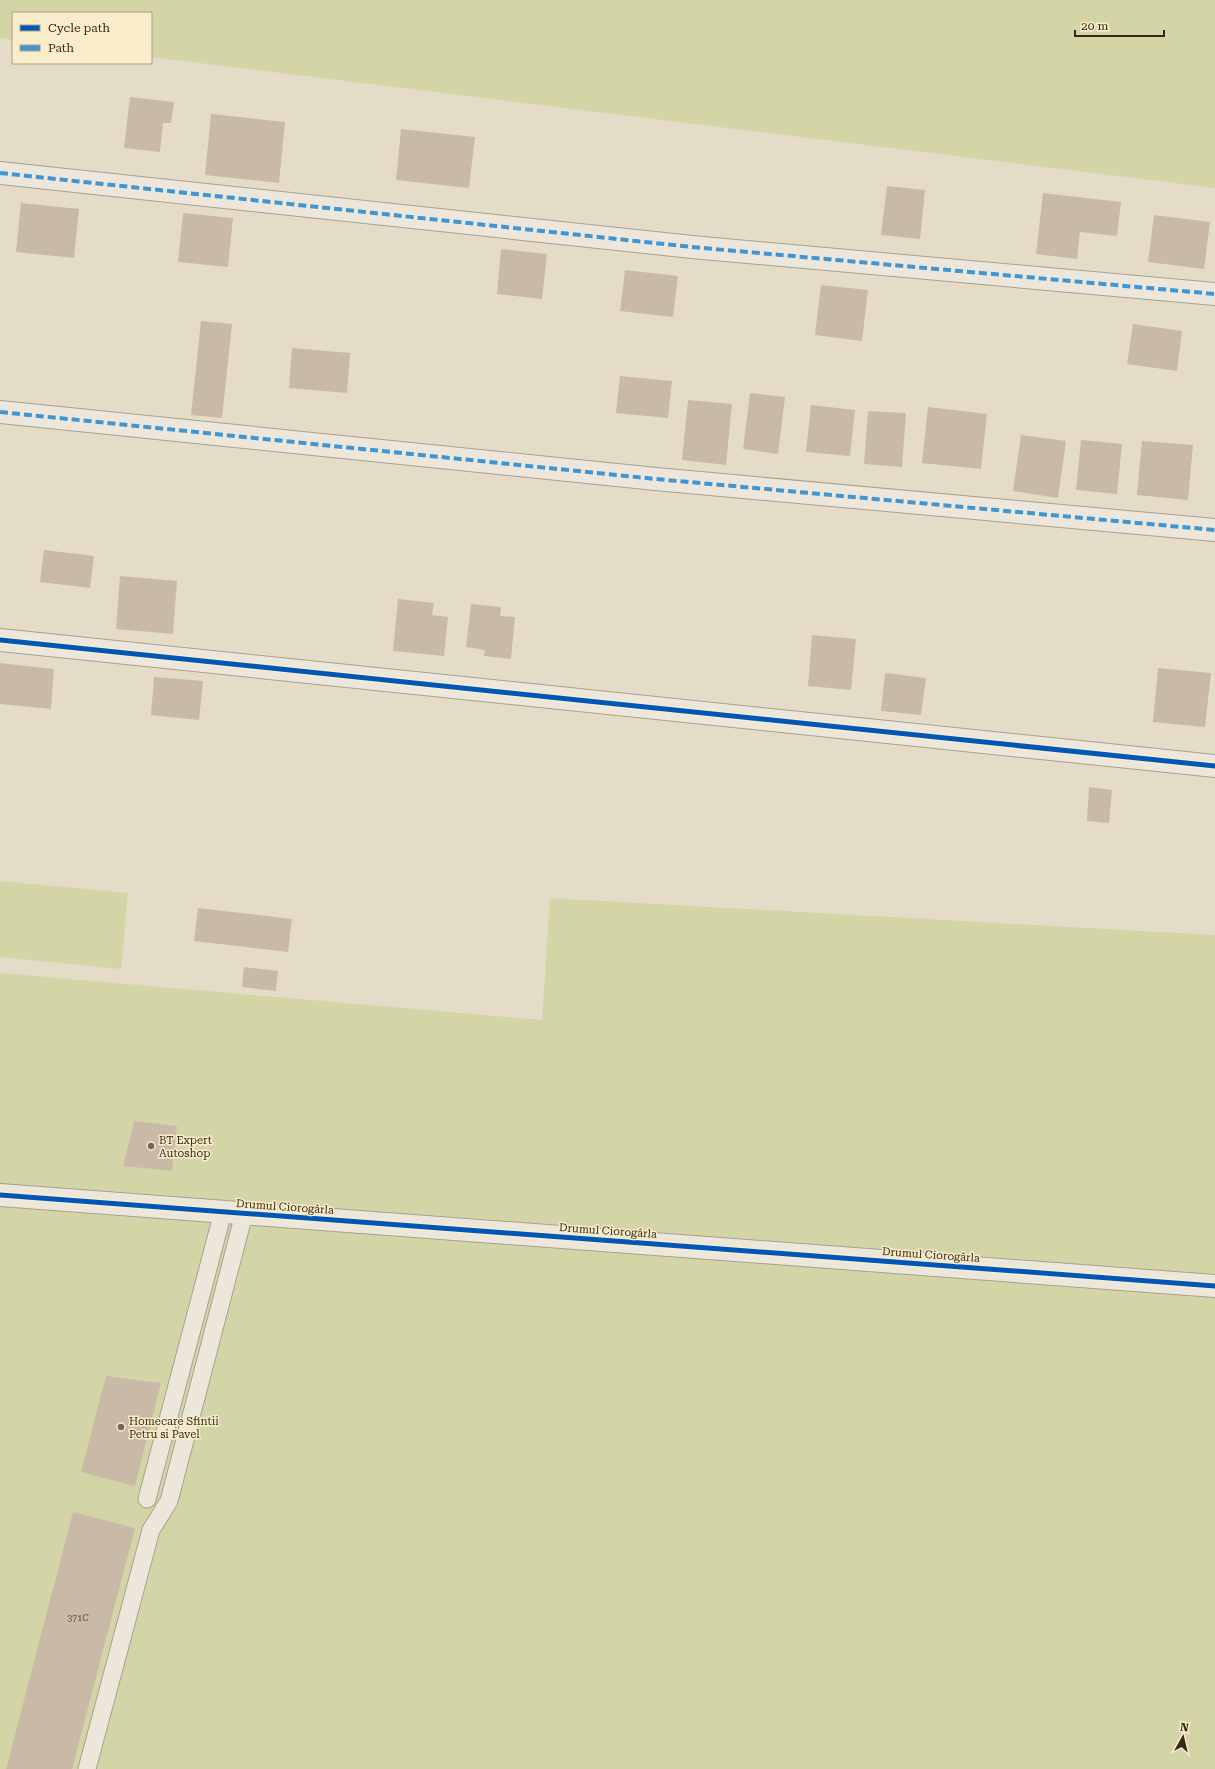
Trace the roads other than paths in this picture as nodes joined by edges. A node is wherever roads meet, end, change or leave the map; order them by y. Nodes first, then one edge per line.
1 (0, 173) edge
2 (1215, 294) edge
3 (0, 412) edge
4 (1215, 530) edge
5 (0, 640) edge
6 (1215, 766) edge
7 (0, 1195) edge
8 (223, 1212) junction
9 (244, 1214) junction
10 (1215, 1286) edge
11 (147, 1499) dead end
12 (87, 1769) edge

1 - 2 street
3 - 4 street
5 - 6 street
7 - 8 street, Drumul Ciorogârla
8 - 9 street, Drumul Ciorogârla
8 - 11 lane
9 - 10 street, Drumul Ciorogârla
9 - 12 lane

